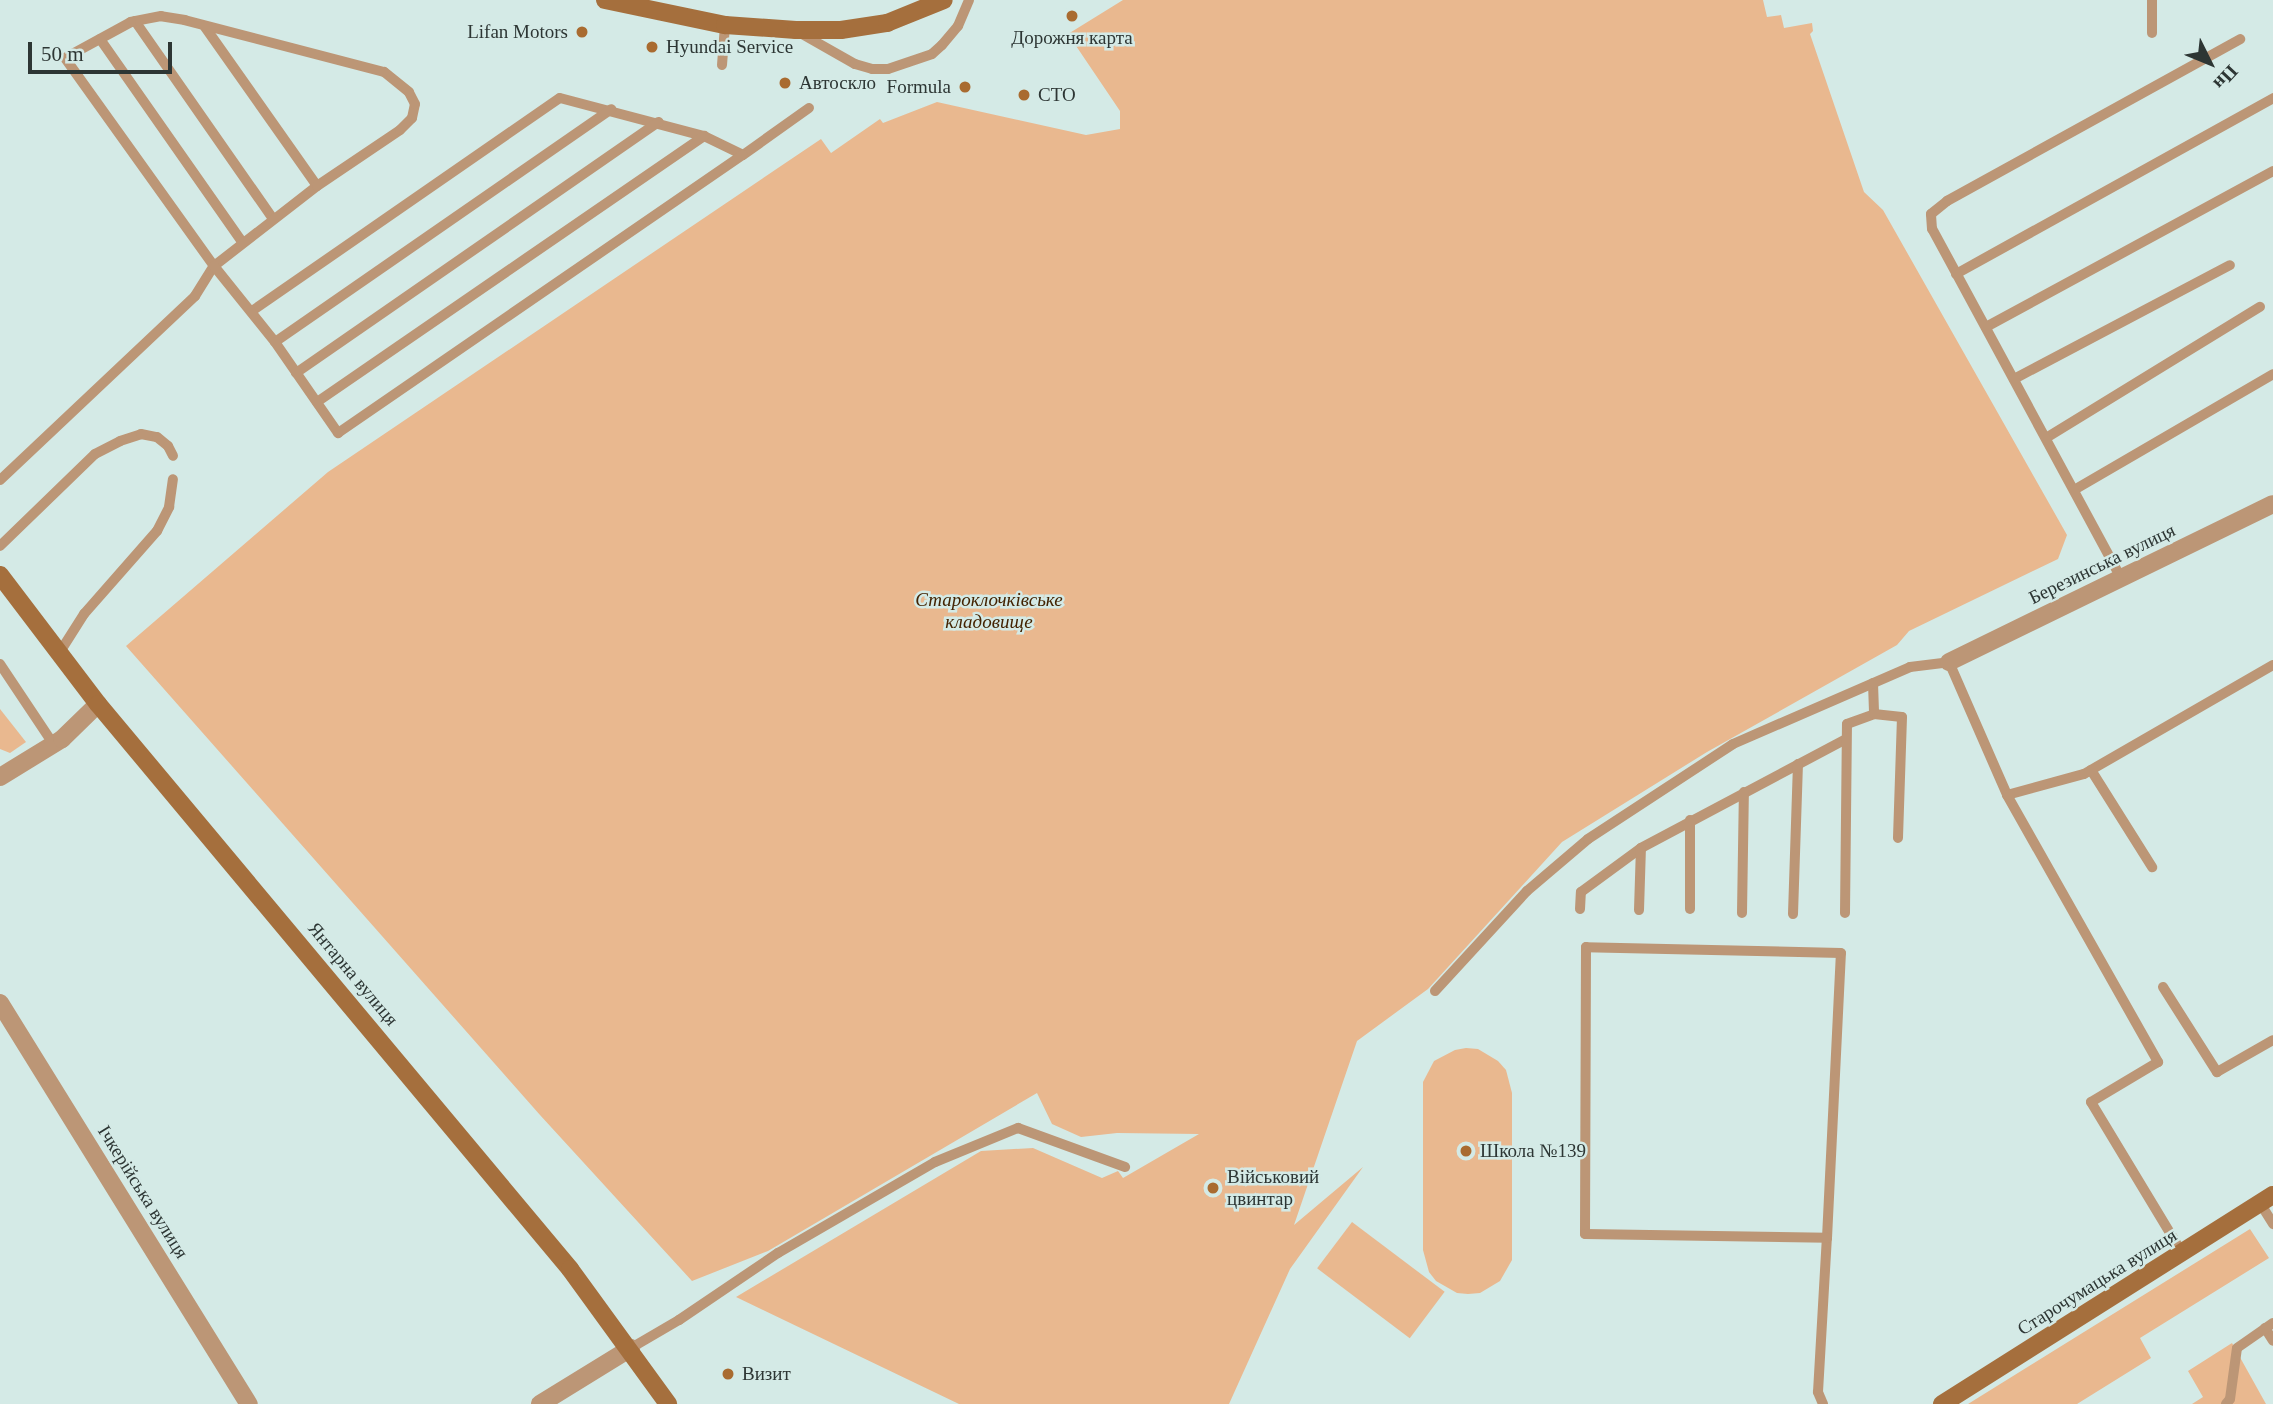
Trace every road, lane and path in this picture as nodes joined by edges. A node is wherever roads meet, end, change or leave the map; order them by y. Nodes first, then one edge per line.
1 (605, 0) edge
2 (944, 0) edge
3 (968, 0) edge
4 (2152, 0) edge
5 (135, 21) junction
6 (725, 25) junction
7 (205, 27) junction
8 (796, 30) junction
9 (2152, 33) dead end
10 (2240, 38) dead end
11 (100, 39) junction
12 (722, 65) dead end
13 (2273, 98) edge
14 (809, 108) dead end
15 (611, 109) junction
16 (659, 122) junction
17 (704, 136) junction
18 (743, 155) junction
19 (2273, 172) edge
20 (317, 186) junction
21 (273, 219) junction
22 (242, 242) junction
23 (214, 265) junction
24 (2230, 265) dead end
25 (1956, 274) junction
26 (2260, 307) dead end
27 (252, 311) junction
28 (1986, 327) junction
29 (275, 342) junction
30 (296, 373) junction
31 (2273, 373) edge
32 (2014, 379) junction
33 (317, 402) junction
34 (2046, 438) junction
35 (173, 456) dead end
36 (173, 479) dead end
37 (0, 480) edge
38 (2074, 490) junction
39 (2273, 505) edge
40 (0, 546) edge
41 (0, 575) edge
42 (2122, 578) junction
43 (58, 655) junction
44 (1949, 662) junction
45 (2273, 665) edge
46 (1, 668) edge
47 (1873, 683) junction
48 (98, 704) junction
49 (1874, 713) junction
50 (1846, 739) junction
51 (54, 745) junction
52 (1798, 764) junction
53 (2091, 770) junction
54 (0, 777) edge
55 (1744, 792) junction
56 (2007, 794) junction
57 (1690, 820) junction
58 (1898, 838) dead end
59 (1641, 848) junction
60 (2152, 867) dead end
61 (1580, 909) dead end
62 (1690, 909) dead end
63 (1639, 910) dead end
64 (1742, 913) dead end
65 (1844, 913) dead end
66 (1793, 914) dead end
67 (2164, 987) dead end
68 (1435, 991) dead end
69 (0, 1003) edge
70 (2273, 1040) edge
71 (1125, 1167) dead end
72 (2267, 1199) edge
73 (2273, 1224) edge
74 (1827, 1238) junction
75 (2182, 1253) junction
76 (2269, 1326) edge
77 (2273, 1341) edge
78 (631, 1348) junction
79 (543, 1403) edge
80 (249, 1404) edge
81 (668, 1404) edge
82 (1823, 1404) edge
83 (1942, 1404) edge
84 (2226, 1404) edge

1 - 6 main road
2 - 8 main road
3 - 8 lane
4 - 9 lane
5 - 7 lane
5 - 11 lane
5 - 21 lane
6 - 8 main road
6 - 12 lane
7 - 20 lane
7 - 20 lane
10 - 25 lane
11 - 22 lane
11 - 23 lane
13 - 25 lane
14 - 18 lane
15 - 16 lane
15 - 27 lane
15 - 29 lane
16 - 17 lane
16 - 30 lane
17 - 18 lane
17 - 33 lane
18 - 33 lane
19 - 28 lane
20 - 21 lane
21 - 22 lane
22 - 23 lane
23 - 27 lane
23 - 37 lane
24 - 32 lane
25 - 28 lane
26 - 34 lane
27 - 29 lane
28 - 32 lane
29 - 30 lane
30 - 33 lane
31 - 38 lane
32 - 34 lane
34 - 38 lane
35 - 40 lane
36 - 43 lane
38 - 42 lane
39 - 42 street, Березинська вулиця
41 - 43 main road, Янтарна вулиця
42 - 44 street, Березинська вулиця
43 - 48 main road, Янтарна вулиця
44 - 47 lane
44 - 56 lane
45 - 53 lane
46 - 51 lane
47 - 49 lane
47 - 68 lane
48 - 51 street
48 - 78 main road, Янтарна вулиця
49 - 50 lane
49 - 58 lane
50 - 52 lane
50 - 65 lane
51 - 54 street
52 - 55 lane
52 - 66 lane
53 - 56 lane
53 - 60 lane
55 - 57 lane
55 - 64 lane
56 - 75 lane
57 - 59 lane
57 - 62 lane
59 - 61 lane
59 - 63 lane
67 - 70 lane
69 - 80 street, Ічкерійська вулиця
71 - 78 lane
72 - 73 lane
72 - 75 main road, Старочумацька вулиця
74 - 74 lane
74 - 82 lane
75 - 83 main road, Старочумацька вулиця
76 - 77 lane
76 - 84 lane
78 - 79 street
78 - 81 main road, Янтарна вулиця

